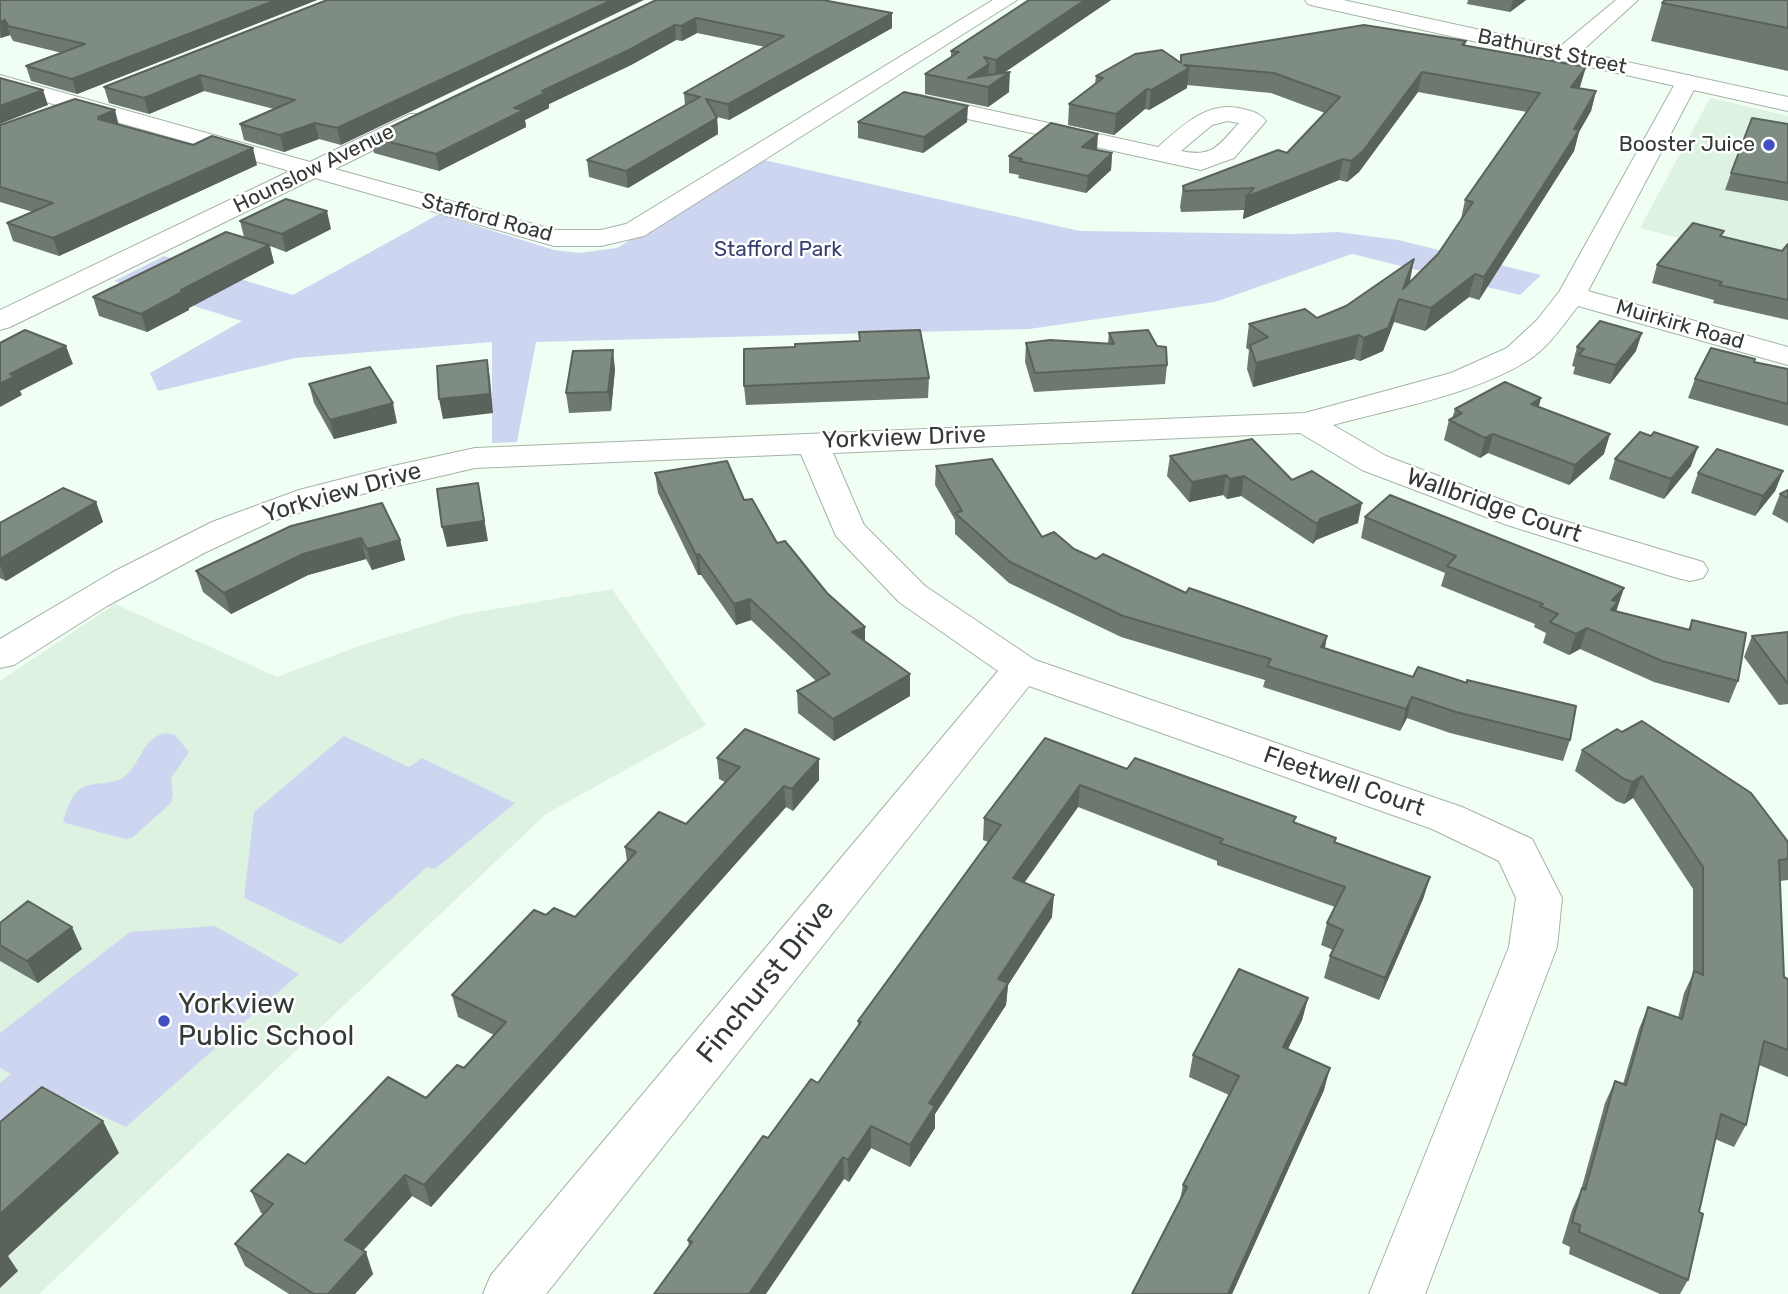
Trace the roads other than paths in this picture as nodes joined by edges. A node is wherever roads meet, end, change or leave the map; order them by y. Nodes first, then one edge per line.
1 (1007, 0) edge
2 (1315, 0) edge
3 (1628, 0) edge
4 (1565, 54) junction
5 (0, 82) edge
6 (1686, 82) junction
7 (863, 90) junction
8 (106, 93) edge
9 (81, 103) junction
10 (1788, 104) edge
11 (439, 108) edge
12 (46, 117) edge
13 (1163, 155) dead end
14 (314, 169) junction
15 (1572, 295) junction
16 (0, 321) edge
17 (1788, 356) edge
18 (1306, 423) junction
19 (812, 442) junction
20 (1690, 570) dead end
21 (0, 656) edge
22 (1021, 669) junction
23 (511, 1294) edge
24 (1397, 1294) edge

1 - 7 street, Stafford Road
2 - 4 street, Bathurst Street
3 - 4 street
4 - 6 street, Bathurst Street
5 - 9 street, Stafford Road
6 - 10 street, Bathurst Street
6 - 15 street, Yorkview Drive
7 - 13 street
7 - 14 street, Stafford Road
8 - 9 street
9 - 12 street
9 - 14 street, Stafford Road
11 - 14 street, Hounslow Avenue
14 - 16 street, Hounslow Avenue
15 - 17 street, Muirkirk Road
15 - 18 street, Yorkview Drive
18 - 19 street, Yorkview Drive
18 - 20 street, Wallbridge Court
19 - 21 street, Yorkview Drive
19 - 22 street, Fleetwell Court
22 - 23 street, Finchurst Drive
22 - 24 street, Fleetwell Court

